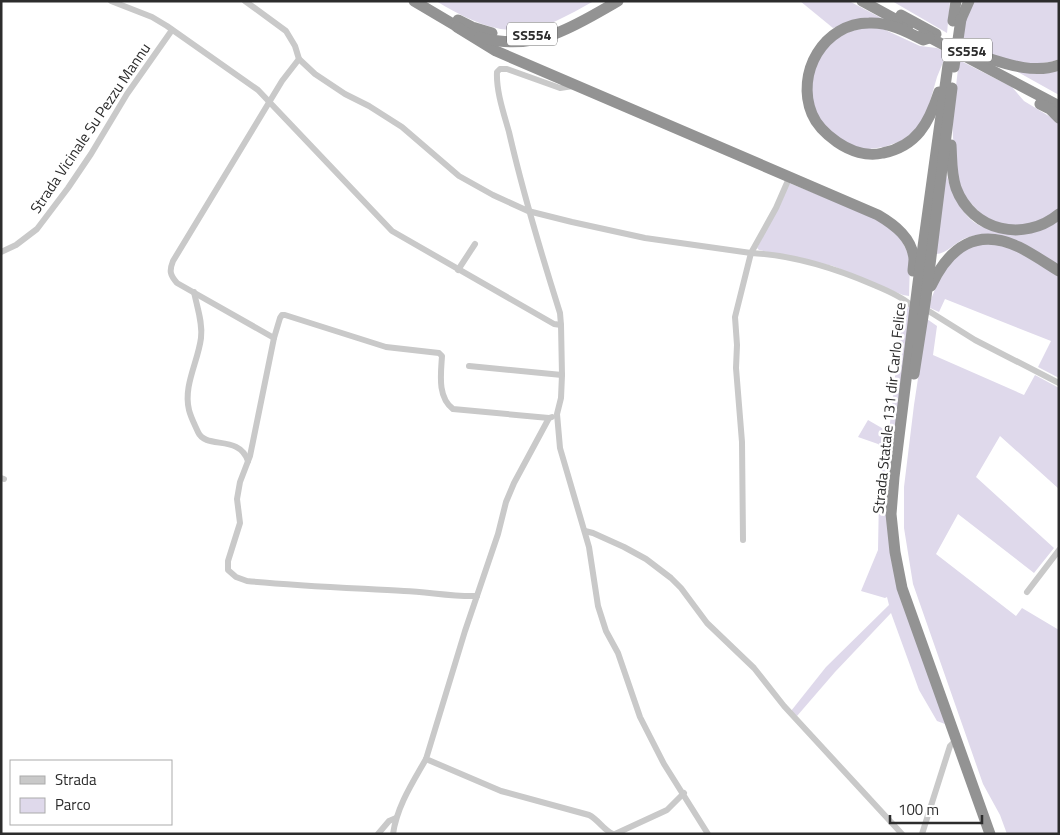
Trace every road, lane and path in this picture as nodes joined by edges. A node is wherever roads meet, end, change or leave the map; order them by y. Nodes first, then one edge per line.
1 (111, 1) edge
2 (245, 1) edge
3 (414, 1) edge
4 (427, 1) edge
5 (603, 1) edge
6 (618, 1) edge
7 (862, 1) edge
8 (876, 1) edge
9 (956, 1) edge
10 (963, 1) edge
11 (969, 1) edge
12 (957, 20) junction
13 (457, 27) junction
14 (172, 30) junction
15 (929, 38) junction
16 (975, 54) junction
17 (299, 59) junction
18 (1059, 64) edge
19 (951, 66) junction
20 (579, 85) junction
21 (1019, 85) junction
22 (1059, 99) edge
23 (271, 102) junction
24 (1059, 106) edge
25 (1059, 118) edge
26 (948, 124) junction
27 (790, 176) junction
28 (528, 211) junction
29 (1059, 214) edge
30 (475, 244) dead end
31 (1, 252) edge
32 (751, 253) junction
33 (458, 270) junction
34 (1059, 272) edge
35 (918, 284) junction
36 (194, 292) junction
37 (926, 297) junction
38 (911, 305) dead end
39 (927, 310) dead end
40 (561, 325) junction
41 (274, 338) junction
42 (469, 366) dead end
43 (562, 374) junction
44 (1059, 383) edge
45 (557, 414) junction
46 (549, 418) junction
47 (248, 461) junction
48 (585, 531) junction
49 (744, 540) dead end
50 (1059, 550) edge
51 (1027, 592) dead end
52 (477, 596) junction
53 (956, 740) junction
54 (426, 759) junction
55 (684, 793) junction
56 (396, 818) junction
57 (610, 833) edge
58 (378, 834) edge
59 (393, 834) edge
60 (708, 834) edge
61 (902, 834) edge
62 (922, 834) edge
63 (990, 834) edge
64 (996, 834) edge

1 - 14 street
2 - 17 street
3 - 13 highway, SS554
4 - 5 highway, SS554
6 - 13 highway, SS554
7 - 15 highway, SS554
8 - 16 highway, SS554
9 - 12 highway, Strada Statale 131 dir Carlo Felice
10 - 12 highway, Strada Statale 131 dir Carlo Felice
11 - 12 highway
12 - 19 highway, Strada Statale 131 dir Carlo Felice, bridge
13 - 20 highway
14 - 23 street
14 - 31 street, Strada Vicinale Su Pezzu Mannu
15 - 19 highway
15 - 21 highway, SS554
16 - 18 highway
16 - 22 highway, SS554
17 - 23 street
17 - 28 street
19 - 26 highway
19 - 35 highway, Strada Statale 131 dir Carlo Felice
20 - 27 highway
20 - 28 street
21 - 24 highway, SS554
21 - 25 highway
23 - 33 street
23 - 36 street
26 - 29 highway
26 - 37 highway, Strada Statale 131 dir Carlo Felice
27 - 32 street
27 - 35 highway
28 - 32 street
28 - 40 street
30 - 33 street
32 - 38 street
32 - 49 street
33 - 40 street
34 - 37 highway
35 - 53 highway, Strada Statale 131 dir Carlo Felice
36 - 41 street
36 - 47 street
37 - 64 highway, Strada Statale 131 dir Carlo Felice
39 - 44 street
40 - 43 street
41 - 46 street
41 - 47 street
42 - 43 street
43 - 45 street
45 - 46 street
45 - 48 street
46 - 52 street
47 - 52 street
48 - 55 street
48 - 61 street
50 - 51 street
52 - 54 street
53 - 62 street
53 - 63 highway, Strada Statale 131 dir Carlo Felice
54 - 56 street
54 - 57 street
55 - 57 street
55 - 60 street
56 - 58 street
56 - 59 street

